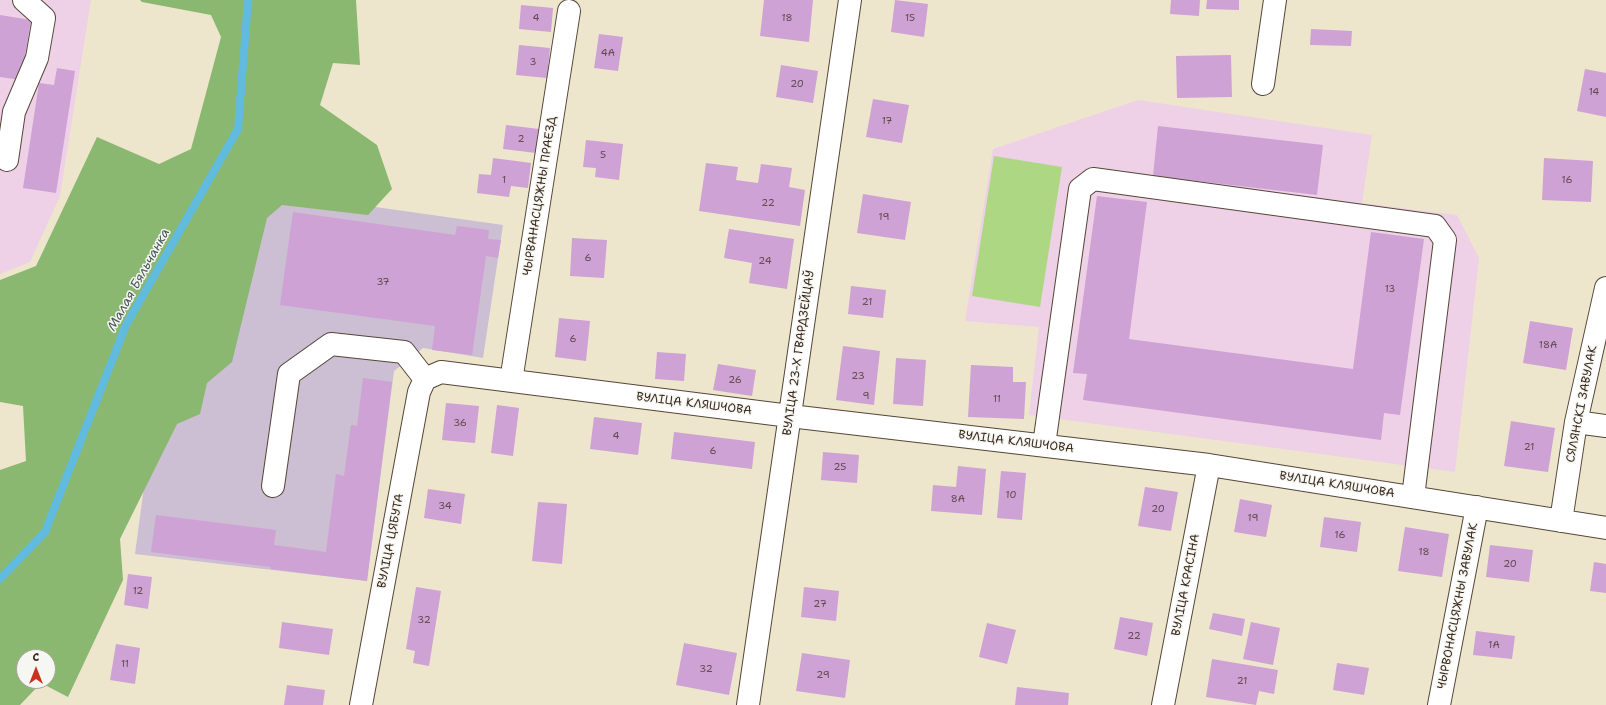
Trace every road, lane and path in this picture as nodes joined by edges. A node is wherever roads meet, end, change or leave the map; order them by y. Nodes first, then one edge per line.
1 (24, 0) edge
2 (850, 0) edge
3 (1276, 0) edge
4 (569, 12) dead end
5 (1263, 84) dead end
6 (7, 111) edge
7 (6, 160) dead end
8 (1606, 288) edge
9 (425, 379) junction
10 (511, 381) junction
11 (790, 416) junction
12 (1576, 422) junction
13 (1606, 426) edge
14 (1044, 445) junction
15 (1209, 465) junction
16 (273, 486) dead end
17 (1413, 497) junction
18 (1477, 507) junction
19 (1562, 521) junction
20 (1606, 528) edge
21 (361, 705) edge
22 (748, 705) edge
23 (1163, 705) edge
24 (1439, 705) edge

1 - 6 street
2 - 11 street, ВУЛІЦА 23-Х ГВАРДЗЕЙЦАЎ
3 - 5 street
4 - 10 street, ЧЫРВАНАСЦЯЖНЫ ПРАЕЗД
6 - 7 street
8 - 12 street, СЯЛЯНСКІ ЗАВУЛАК
9 - 10 street, ВУЛІЦА КЛЯШЧОВА
9 - 16 street
9 - 21 street, ВУЛІЦА ЦЯБУТА
10 - 11 street, ВУЛІЦА КЛЯШЧОВА
11 - 14 street, ВУЛІЦА КЛЯШЧОВА
11 - 22 street, ВУЛІЦА 23-Х ГВАРДЗЕЙЦАЎ
12 - 13 street
12 - 19 street, СЯЛЯНСКІ ЗАВУЛАК
14 - 15 street, ВУЛІЦА КЛЯШЧОВА
14 - 17 street
15 - 17 street, ВУЛІЦА КЛЯШЧОВА
15 - 23 street, ВУЛІЦА КРАСІНА
17 - 18 street, ВУЛІЦА КЛЯШЧОВА
18 - 19 street, ВУЛІЦА КЛЯШЧОВА
18 - 24 street, ЧЫРВОНАСЦЯЖНЫ ЗАВУЛАК
19 - 20 street, ВУЛІЦА КЛЯШЧОВА

